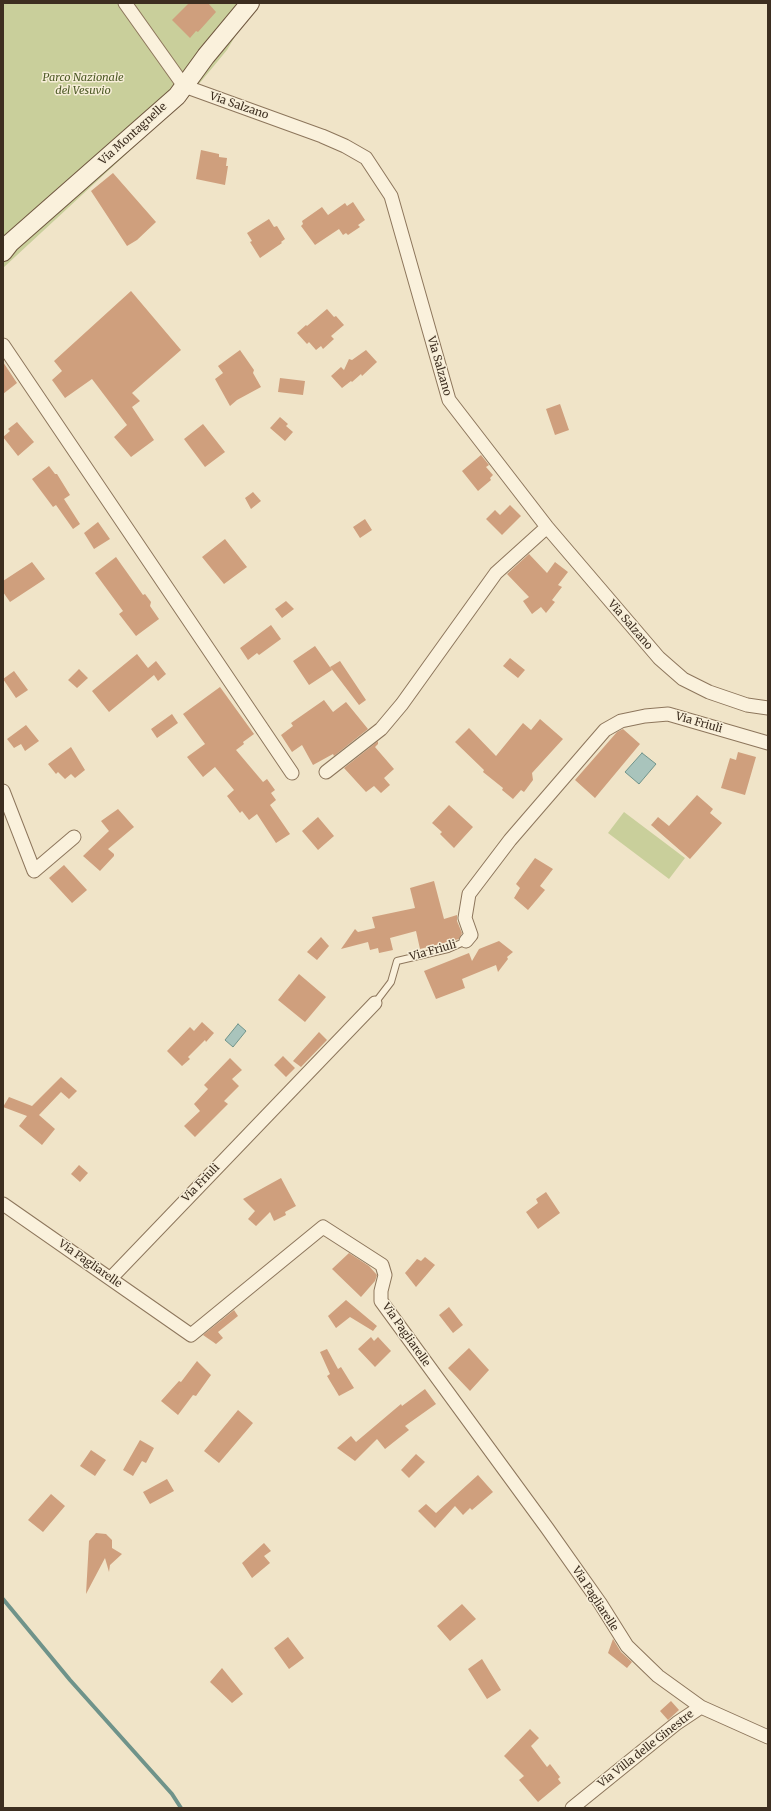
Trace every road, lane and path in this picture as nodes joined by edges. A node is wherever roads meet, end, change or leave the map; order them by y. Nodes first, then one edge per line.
1 (125, 3) edge
2 (250, 3) edge
3 (184, 86) junction
4 (3, 252) edge
5 (3, 345) edge
6 (547, 527) junction
7 (768, 708) edge
8 (768, 743) edge
9 (326, 772) dead end
10 (292, 773) dead end
11 (3, 791) edge
12 (74, 837) dead end
13 (466, 941) joint
14 (375, 1003) joint
15 (3, 1204) edge
16 (111, 1278) junction
17 (701, 1707) junction
18 (768, 1737) edge
19 (572, 1808) edge

1 - 3 street
2 - 3 street, Via Montagnelle
3 - 4 street, Via Montagnelle
3 - 6 street, Via Salzano
5 - 10 street
6 - 7 street, Via Salzano
6 - 9 street
8 - 13 street, Via Friuli
11 - 12 street
13 - 14 lane, Via Friuli
14 - 16 street, Via Friuli
15 - 16 street, Via Pagliarelle
16 - 17 street, Via Pagliarelle
17 - 18 street, Via Villa delle Ginestre
17 - 19 street, Via Villa delle Ginestre

